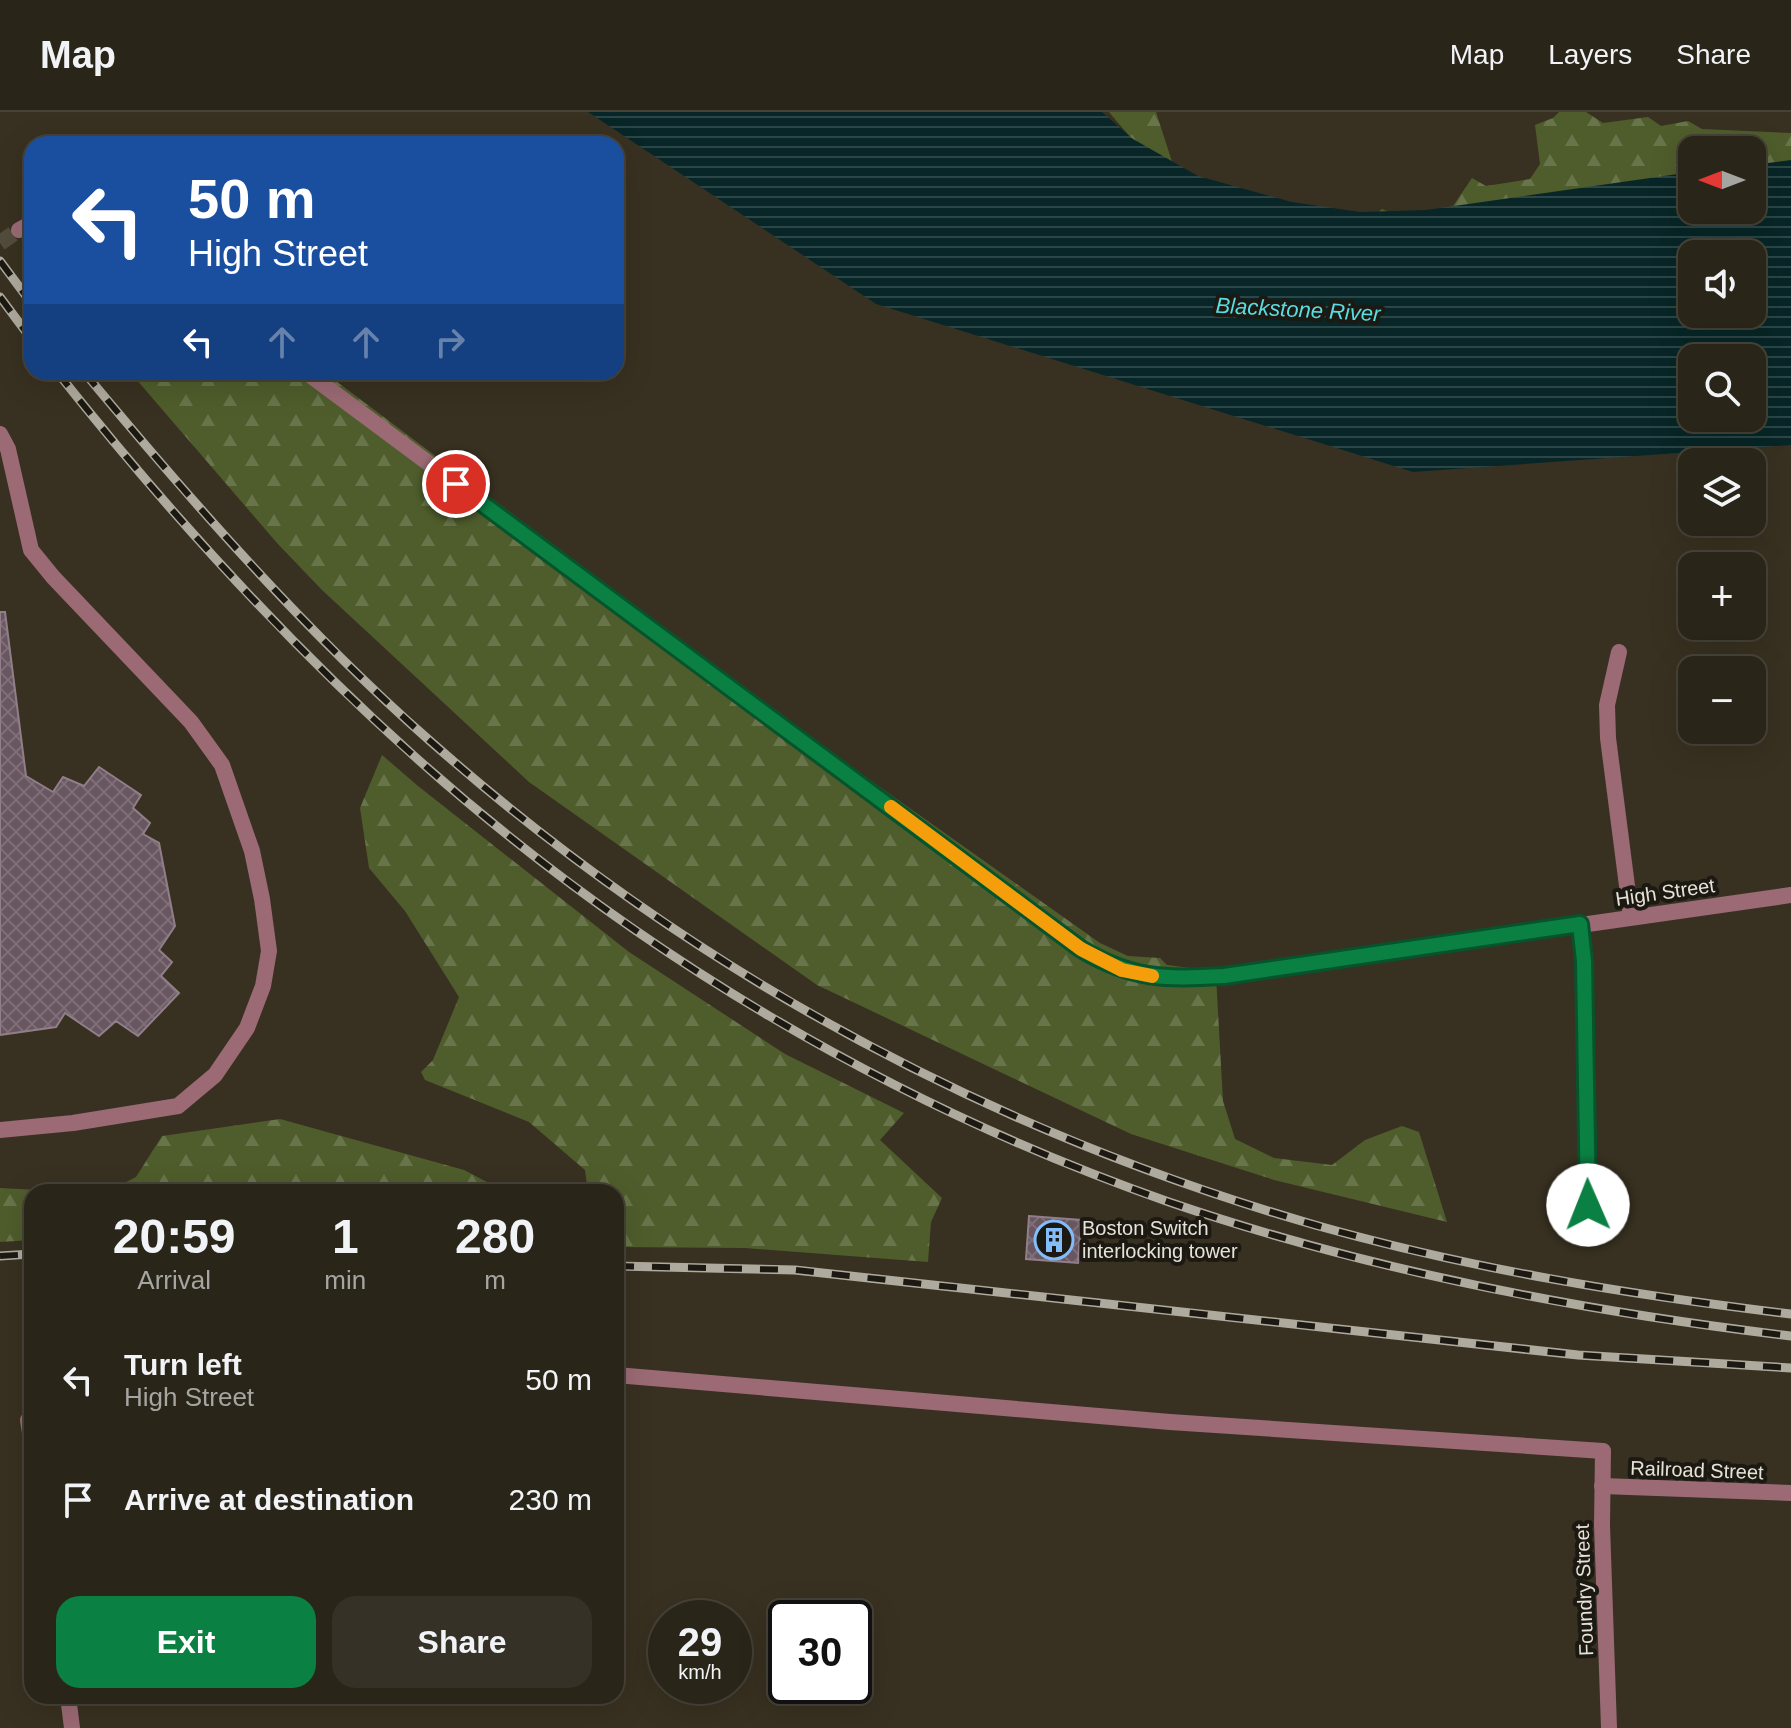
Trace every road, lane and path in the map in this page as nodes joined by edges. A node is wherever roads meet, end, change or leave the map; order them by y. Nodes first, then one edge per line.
1 (317, 380) edge
2 (0, 434) edge
3 (1619, 652) dead end
4 (1791, 895) edge
5 (1631, 917) junction
6 (1580, 924) junction
7 (0, 1130) edge
8 (1588, 1205) dead end
9 (624, 1376) edge
10 (1602, 1486) junction
11 (1791, 1493) edge
12 (69, 1704) edge
13 (72, 1728) edge
14 (1609, 1728) edge

1 - 6 street, High Street
2 - 7 street
3 - 5 street
4 - 5 street, High Street
5 - 6 street, High Street
6 - 8 street
9 - 10 street, Foundry Street
10 - 11 street, Railroad Street
10 - 14 street, Foundry Street
12 - 13 street

